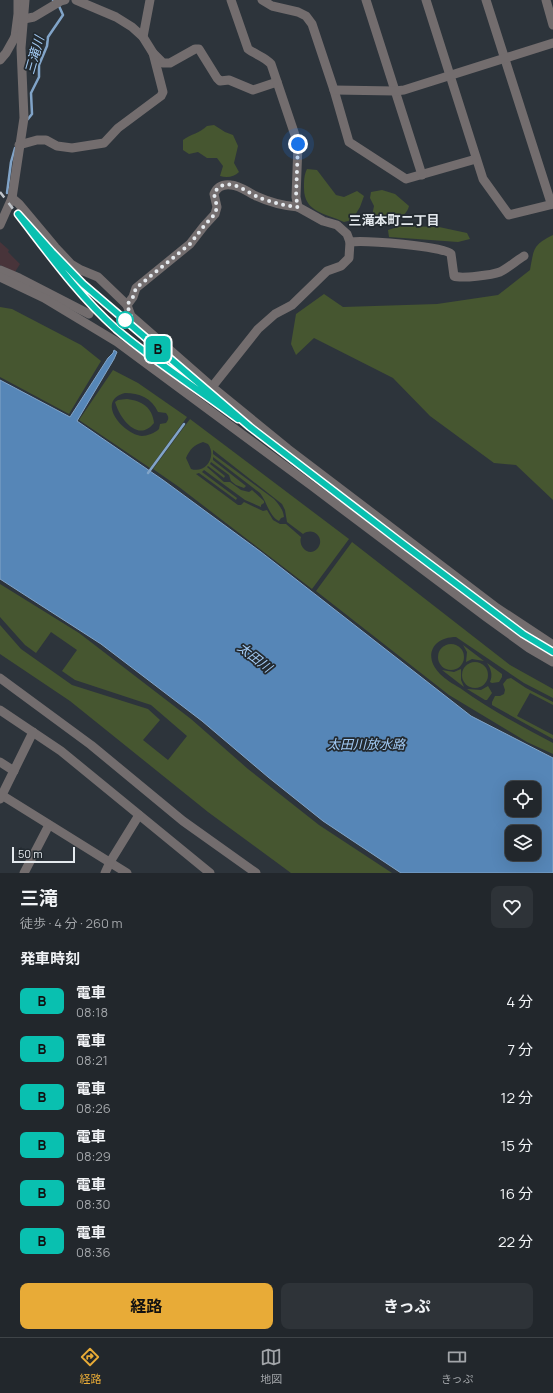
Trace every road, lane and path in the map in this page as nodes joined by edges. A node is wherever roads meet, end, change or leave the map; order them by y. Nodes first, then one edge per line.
1 (18, 0) edge
2 (26, 0) edge
3 (65, 0) edge
4 (76, 0) edge
5 (150, 0) edge
6 (231, 0) edge
7 (262, 0) edge
8 (366, 0) edge
9 (426, 0) edge
10 (486, 0) edge
11 (546, 0) edge
12 (24, 19) junction
13 (553, 25) edge
14 (18, 37) junction
15 (143, 37) junction
16 (553, 43) edge
17 (153, 53) junction
18 (504, 58) junction
19 (0, 60) edge
20 (450, 76) junction
21 (277, 82) junction
22 (334, 90) junction
23 (395, 91) junction
24 (19, 145) junction
25 (476, 159) junction
26 (422, 175) junction
27 (12, 198) junction
28 (552, 203) edge
29 (298, 207) junction
30 (0, 225) edge
31 (350, 242) junction
32 (524, 256) dead end
33 (0, 270) edge
34 (0, 277) edge
35 (127, 305) junction
36 (89, 314) dead end
37 (212, 387) junction
38 (553, 645) edge
39 (553, 662) edge
40 (0, 678) edge
41 (0, 710) edge
42 (34, 732) junction
43 (0, 762) edge
44 (14, 771) junction
45 (1, 796) edge
46 (139, 815) junction
47 (49, 825) junction
48 (110, 862) junction
49 (24, 873) edge
50 (105, 873) edge
51 (127, 873) edge
52 (210, 873) edge
53 (256, 873) edge

1 - 14 street
2 - 12 street
3 - 12 street
4 - 15 street
5 - 15 street
6 - 21 street
7 - 22 street
8 - 23 street
9 - 20 street
10 - 18 street
11 - 13 street
12 - 14 street
14 - 19 street
14 - 24 street
15 - 17 street
16 - 18 street
17 - 21 street
17 - 24 street
18 - 20 street
18 - 28 street
20 - 23 street
20 - 25 street
21 - 29 street
22 - 23 street
22 - 26 street
23 - 26 street
24 - 27 street
25 - 26 street
25 - 28 street
27 - 30 street
27 - 35 street
29 - 31 street
29 - 35 street
31 - 32 street
31 - 37 street
33 - 36 street
34 - 39 street
35 - 37 street
37 - 38 street
40 - 53 street
41 - 42 street
42 - 44 street
42 - 46 street
43 - 44 street
44 - 45 street
45 - 47 street
46 - 48 street
46 - 52 street
47 - 48 street
47 - 49 street
48 - 50 street
48 - 51 street

